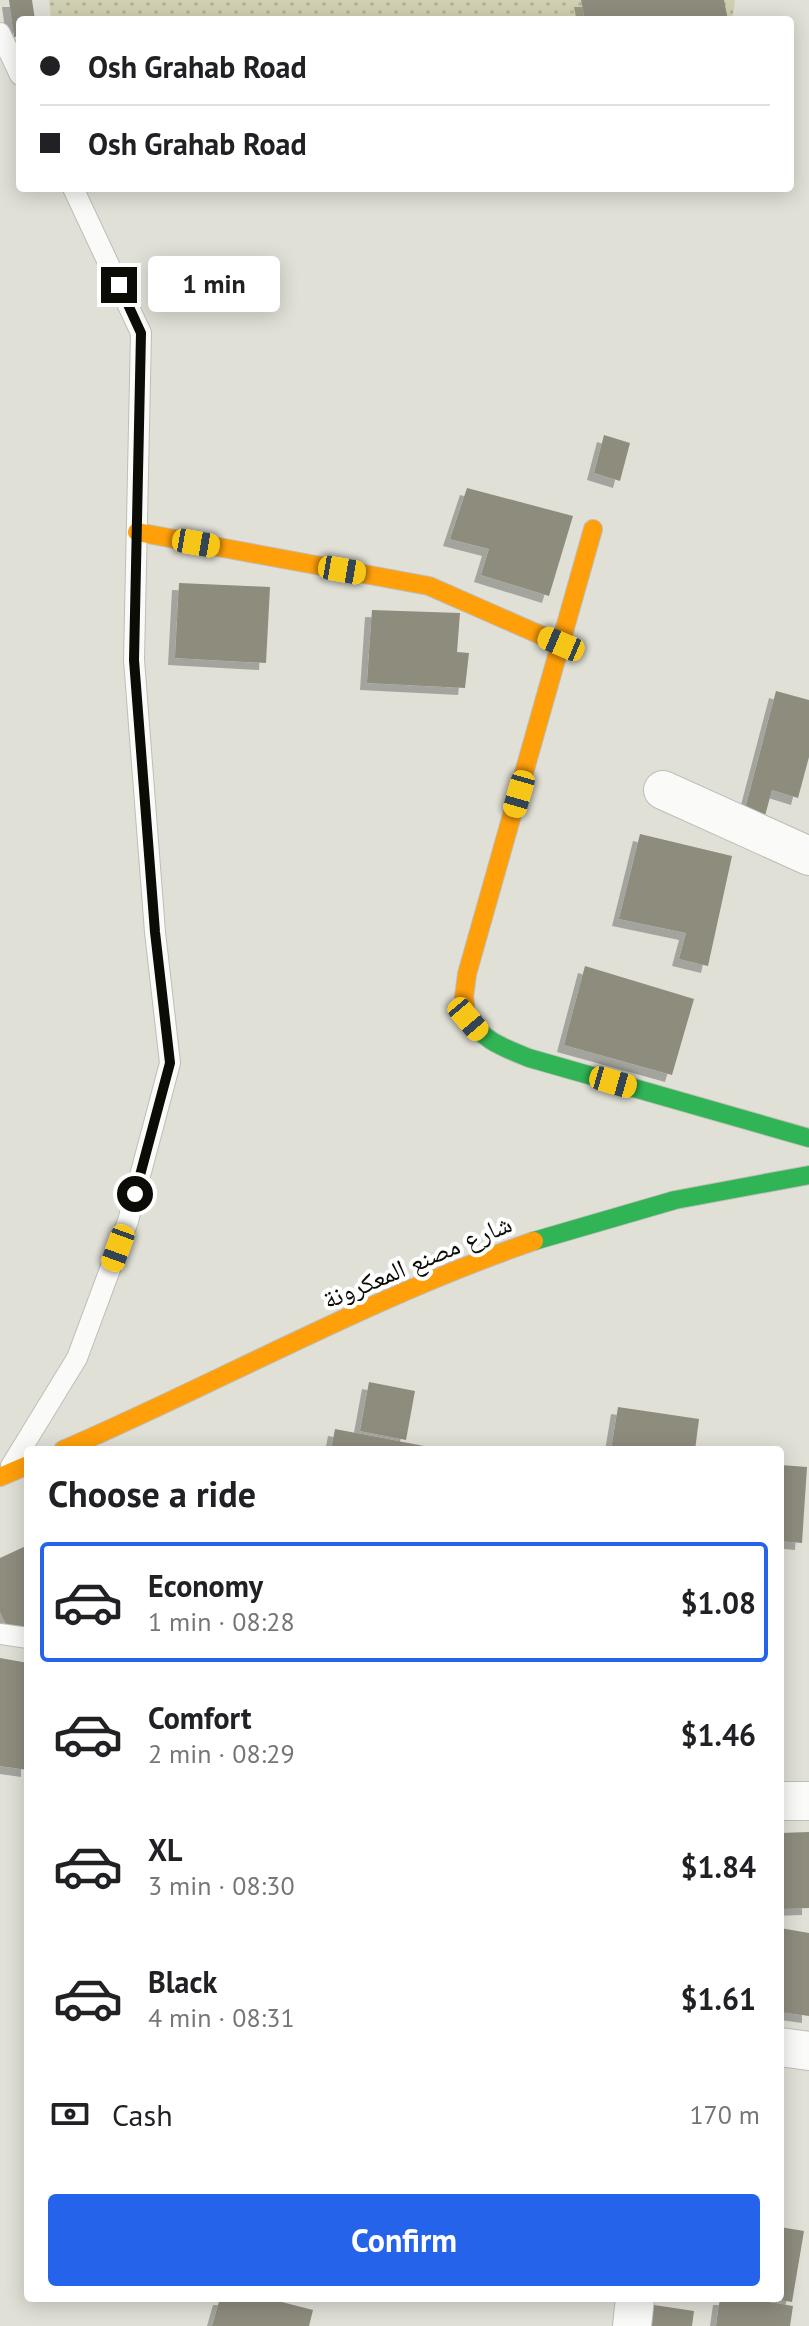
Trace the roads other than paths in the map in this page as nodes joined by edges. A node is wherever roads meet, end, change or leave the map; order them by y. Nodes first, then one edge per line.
1 (0, 33) edge
2 (16, 67) edge
3 (75, 192) edge
4 (593, 529) dead end
5 (137, 532) junction
6 (561, 644) junction
7 (663, 790) dead end
8 (809, 856) edge
9 (809, 1138) edge
10 (809, 1175) edge
11 (72, 1446) edge
12 (24, 1467) edge
13 (3, 1476) edge
14 (0, 1634) edge
15 (24, 1637) edge
16 (784, 1801) edge
17 (809, 1801) edge
18 (784, 2048) edge
19 (809, 2051) edge
20 (635, 2302) edge
21 (632, 2326) edge

1 - 2 lane
3 - 5 lane
4 - 6 street
5 - 6 street
5 - 13 lane
6 - 9 street
7 - 8 street
10 - 11 street, شارع مصنع المعكرونة
12 - 13 street
14 - 15 lane
16 - 17 street
18 - 19 street
20 - 21 street

